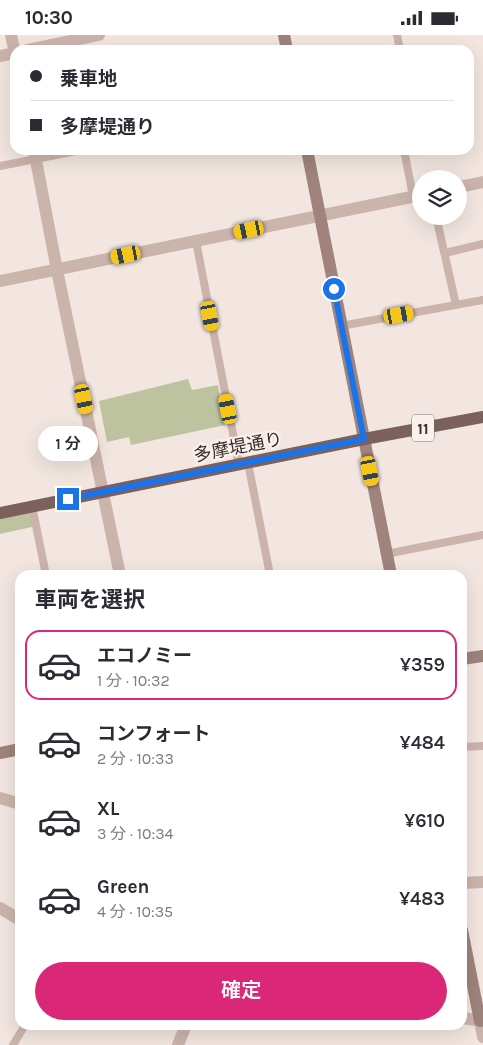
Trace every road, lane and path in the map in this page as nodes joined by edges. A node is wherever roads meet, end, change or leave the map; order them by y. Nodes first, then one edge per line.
1 (99, 35) edge
2 (51, 45) edge
3 (35, 155) edge
4 (308, 155) edge
5 (405, 155) edge
6 (0, 166) edge
7 (412, 178) edge
8 (483, 182) edge
9 (467, 185) edge
10 (412, 197) edge
11 (320, 216) junction
12 (438, 225) edge
13 (196, 241) junction
14 (483, 244) edge
15 (445, 253) junction
16 (57, 270) junction
17 (0, 281) edge
18 (483, 300) edge
19 (456, 305) junction
20 (341, 326) junction
21 (483, 417) edge
22 (364, 439) junction
23 (243, 464) junction
24 (104, 492) junction
25 (32, 506) junction
26 (0, 513) edge
27 (483, 535) edge
28 (386, 554) junction
29 (45, 570) edge
30 (119, 570) edge
31 (269, 570) edge
32 (390, 570) edge
33 (483, 655) edge
34 (467, 658) edge
35 (483, 746) edge
36 (467, 747) edge
37 (15, 750) edge
38 (0, 753) edge
39 (0, 798) edge
40 (15, 802) edge
41 (483, 882) edge
42 (467, 883) edge
43 (0, 909) edge
44 (15, 917) edge
45 (467, 954) edge
46 (467, 1019) edge
47 (482, 1021) edge
48 (22, 1030) edge
49 (184, 1030) edge
50 (483, 1037) edge
51 (13, 1045) edge
52 (178, 1045) edge

1 - 2 street
3 - 6 lane
3 - 16 street
4 - 11 street
5 - 7 lane
8 - 9 street
10 - 11 street
11 - 13 street
11 - 20 street
12 - 15 lane
13 - 16 street
13 - 23 lane
14 - 15 lane
15 - 19 lane
16 - 17 street
16 - 24 street
18 - 19 lane
19 - 20 lane
20 - 22 street
21 - 22 main road, 多摩堤通り / 11
22 - 23 main road, 多摩堤通り / 11
22 - 28 street
23 - 24 main road, 多摩堤通り / 11
23 - 31 lane
24 - 25 main road, 多摩堤通り / 11
24 - 30 street
25 - 26 main road, 多摩堤通り / 11
25 - 29 lane
27 - 28 lane
28 - 32 street
33 - 34 street
35 - 36 lane
37 - 38 street
39 - 40 street
41 - 42 street
43 - 44 street
45 - 47 street
46 - 47 street
47 - 50 street
48 - 51 lane
49 - 52 street

